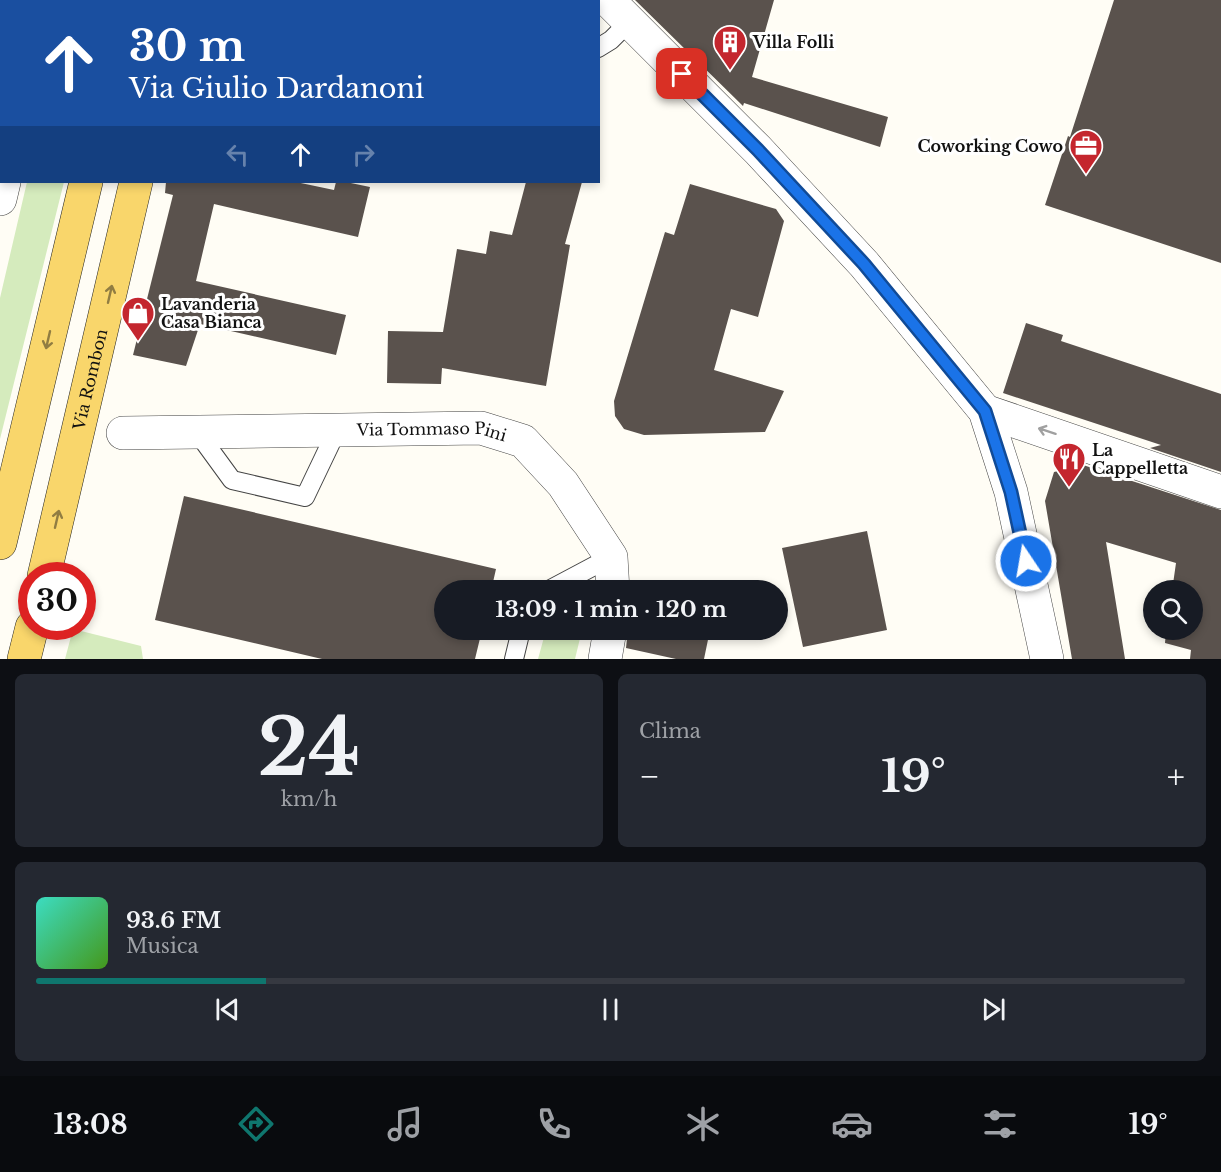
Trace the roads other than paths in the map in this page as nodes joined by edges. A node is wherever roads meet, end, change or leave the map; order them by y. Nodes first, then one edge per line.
1 (619, 11) edge
2 (600, 47) edge
3 (4, 183) edge
4 (86, 183) edge
5 (136, 183) edge
6 (0, 199) edge
7 (985, 411) junction
8 (337, 430) junction
9 (197, 432) junction
10 (123, 433) dead end
11 (1221, 492) edge
12 (0, 543) edge
13 (611, 557) junction
14 (47, 562) edge
15 (568, 580) edge
16 (612, 580) edge
17 (29, 640) edge
18 (519, 640) edge
19 (608, 640) edge
20 (24, 659) edge
21 (514, 659) edge
22 (605, 659) edge
23 (1047, 659) edge

1 - 2 lane
1 - 7 street
3 - 6 street
4 -> 12 main road
14 -> 5 main road, Via Rombon
11 -> 7 street
7 - 23 street
8 - 9 street, Via Tommaso Pini
8 - 9 lane, Via Tommaso Pini
8 - 13 street, Via Tommaso Pini
9 - 10 street, Via Tommaso Pini
13 - 15 lane
13 - 16 street, Via Tommaso Pini
17 - 20 main road
18 - 21 lane
19 - 22 street

